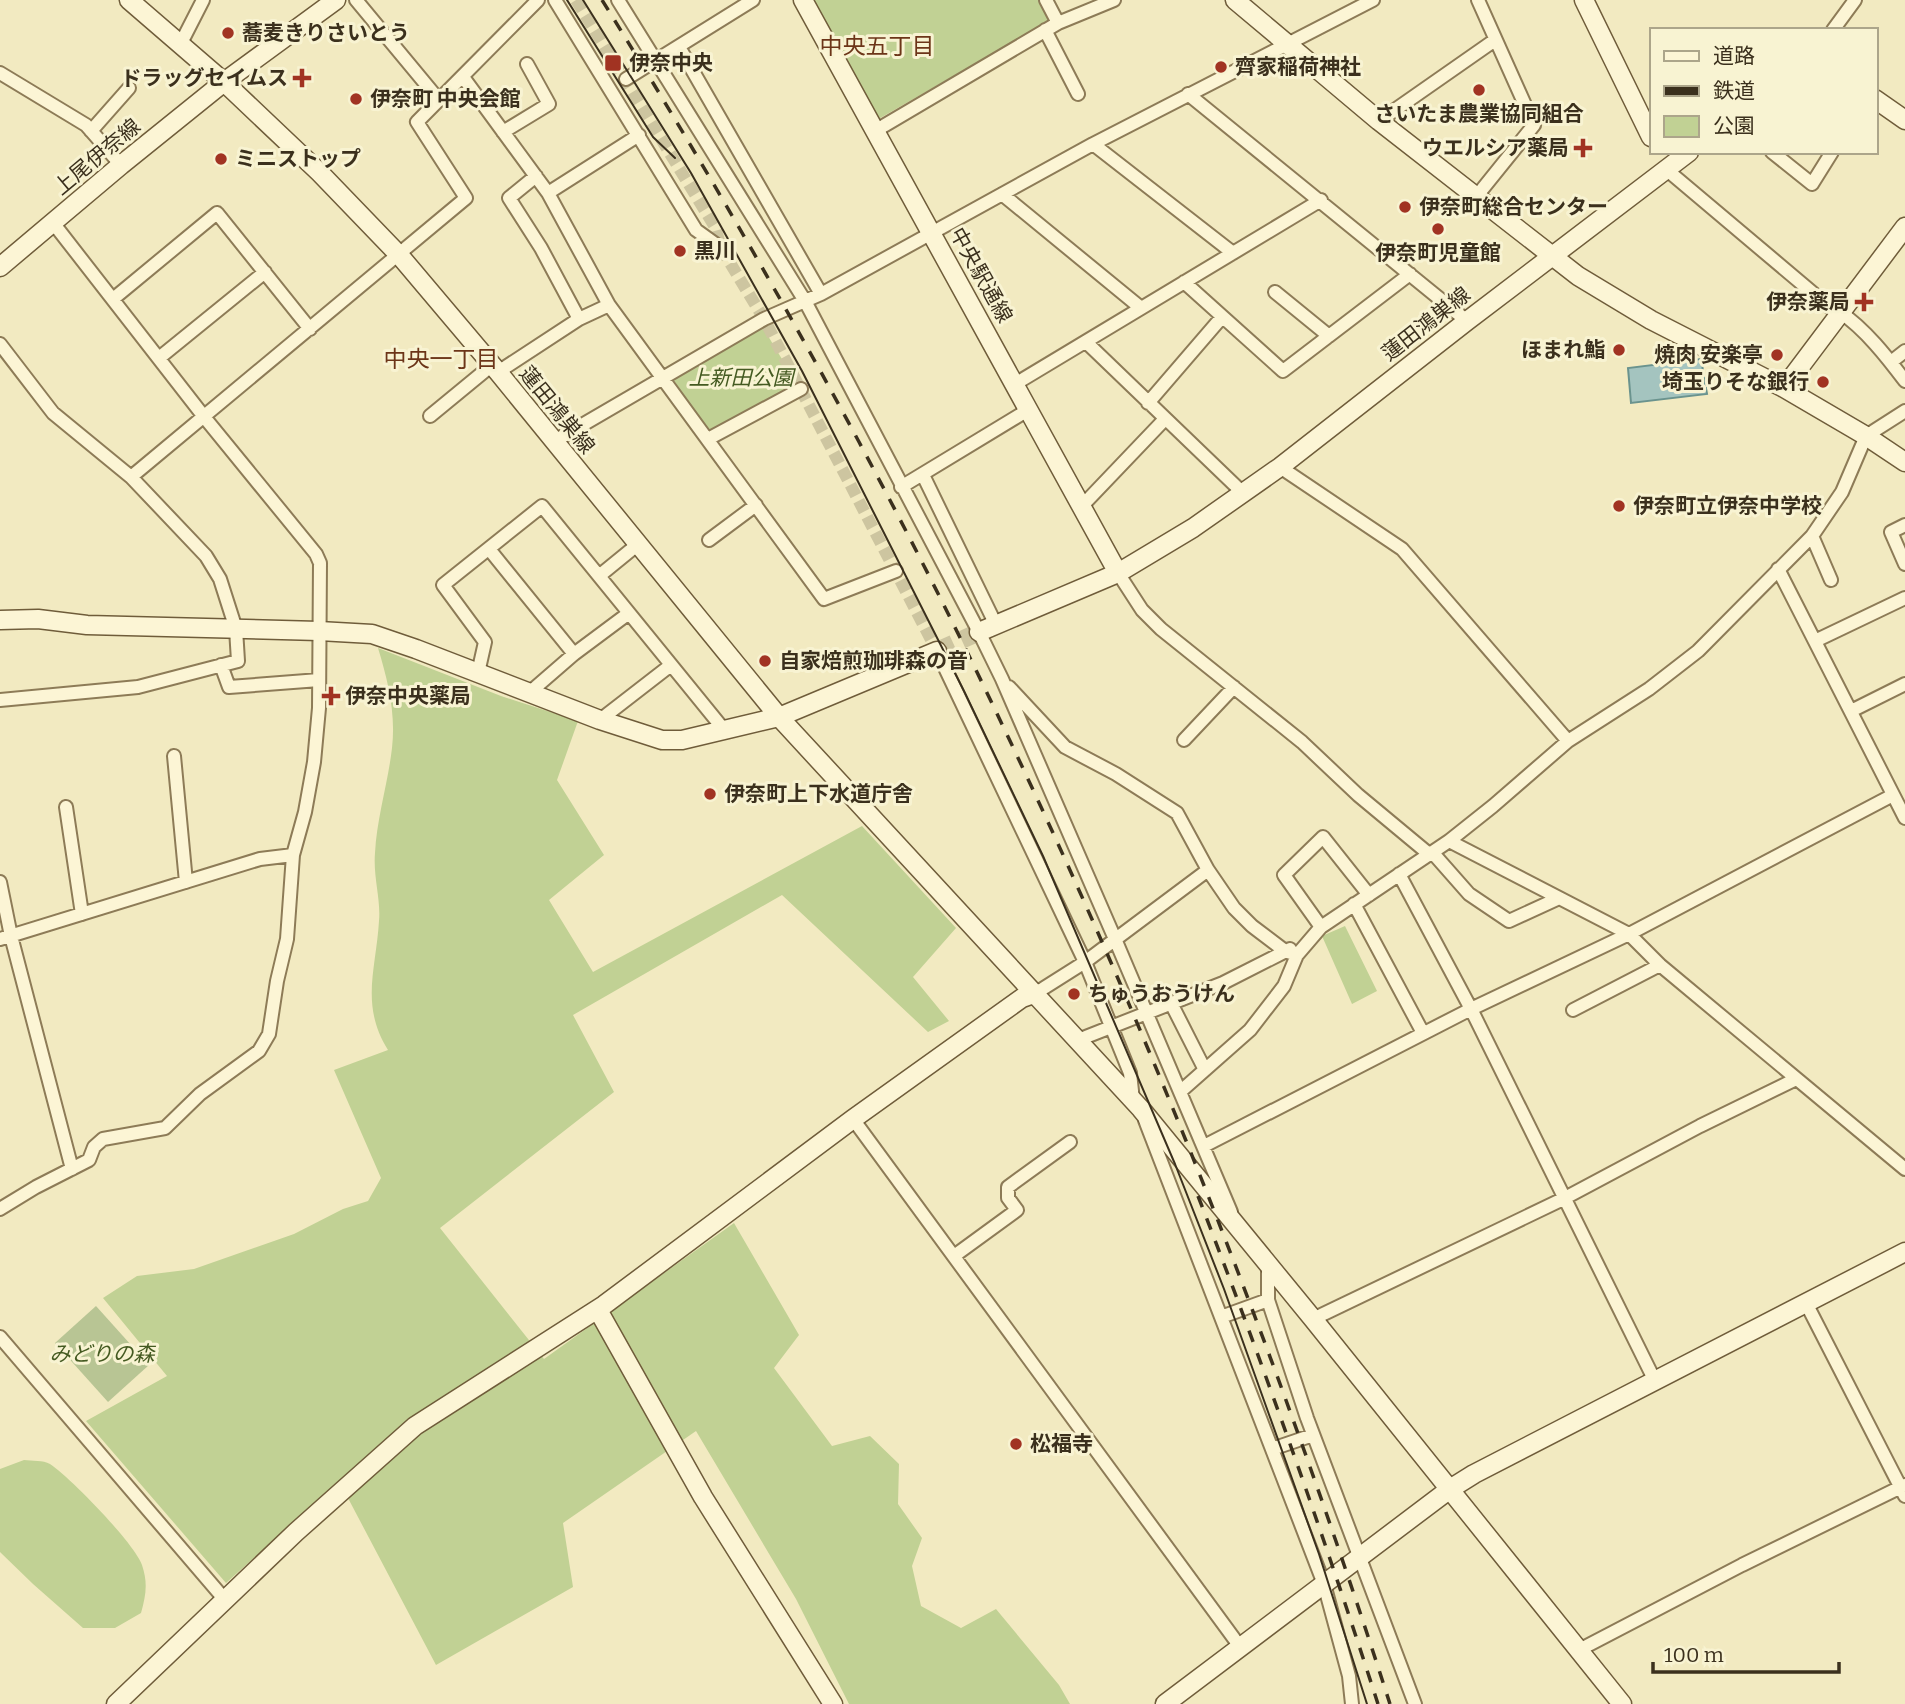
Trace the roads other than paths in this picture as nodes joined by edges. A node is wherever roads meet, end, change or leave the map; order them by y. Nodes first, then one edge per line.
1 (129, 0) edge
2 (203, 0) edge
3 (336, 0) edge
4 (356, 0) edge
5 (538, 0) edge
6 (555, 0) edge
7 (618, 0) edge
8 (753, 0) edge
9 (803, 0) edge
10 (1046, 0) edge
11 (1114, 0) edge
12 (1236, 0) edge
13 (1373, 0) edge
14 (1478, 0) edge
15 (1584, 0) edge
16 (1855, 0) edge
17 (1058, 23) junction
18 (1834, 28) edge
19 (1045, 30) junction
20 (1495, 40) junction
21 (180, 45) junction
22 (1287, 45) junction
23 (679, 47) junction
24 (657, 60) junction
25 (527, 64) dead end
26 (0, 73) edge
27 (463, 77) junction
28 (626, 79) dead end
29 (224, 82) junction
30 (129, 88) dead end
31 (1078, 94) dead end
32 (1188, 94) junction
33 (439, 100) junction
34 (1877, 100) edge
35 (1905, 120) edge
36 (1379, 121) junction
37 (91, 131) junction
38 (875, 131) junction
39 (503, 132) junction
40 (639, 135) junction
41 (1650, 135) edge
42 (1093, 144) junction
43 (1660, 154) edge
44 (1687, 154) edge
45 (1774, 154) edge
46 (1831, 154) edge
47 (121, 165) junction
48 (1667, 170) junction
49 (536, 176) junction
50 (548, 193) junction
51 (1002, 194) junction
52 (1476, 197) junction
53 (1321, 200) junction
54 (54, 223) junction
55 (1905, 227) edge
56 (932, 234) junction
57 (721, 248) dead end
58 (1233, 253) junction
59 (400, 256) junction
60 (1553, 258) junction
61 (2, 261) edge
62 (265, 272) junction
63 (1410, 274) junction
64 (1184, 282) junction
65 (1275, 292) dead end
66 (821, 294) junction
67 (113, 299) junction
68 (805, 301) junction
69 (609, 305) junction
70 (1141, 308) junction
71 (1839, 314) junction
72 (1222, 317) junction
73 (579, 319) junction
74 (1467, 321) junction
75 (310, 329) junction
76 (1329, 336) junction
77 (1086, 342) junction
78 (0, 344) edge
79 (1905, 351) edge
80 (159, 358) junction
81 (1891, 362) junction
82 (495, 368) junction
83 (663, 379) junction
84 (1905, 381) edge
85 (1015, 384) junction
86 (1784, 388) junction
87 (801, 389) dead end
88 (1148, 403) junction
89 (1028, 410) junction
90 (1905, 411) edge
91 (430, 416) dead end
92 (205, 418) junction
93 (1165, 419) junction
94 (1866, 436) junction
95 (708, 439) junction
96 (553, 442) junction
97 (1905, 462) edge
98 (1280, 467) junction
99 (923, 475) junction
100 (131, 477) junction
101 (901, 487) junction
102 (1243, 493) junction
103 (756, 505) junction
104 (1082, 506) junction
105 (1905, 525) edge
106 (1812, 536) junction
107 (709, 540) dead end
108 (637, 545) junction
109 (489, 549) junction
110 (1905, 564) edge
111 (1778, 569) junction
112 (896, 571) dead end
113 (1118, 573) junction
114 (599, 576) junction
115 (1831, 580) dead end
116 (1905, 598) edge
117 (629, 613) junction
118 (0, 620) edge
119 (236, 629) junction
120 (988, 629) junction
121 (319, 631) junction
122 (1815, 641) junction
123 (937, 651) joint
124 (574, 654) junction
125 (221, 665) junction
126 (671, 665) junction
127 (478, 673) junction
128 (1002, 679) junction
129 (319, 680) junction
130 (1905, 684) edge
131 (1234, 687) junction
132 (529, 693) junction
133 (0, 700) edge
134 (1851, 711) junction
135 (779, 717) junction
136 (600, 720) junction
137 (725, 731) junction
138 (1184, 740) dead end
139 (1568, 741) junction
140 (174, 756) dead end
141 (1898, 796) edge
142 (66, 807) dead end
143 (1905, 818) edge
144 (1449, 841) junction
145 (1431, 853) junction
146 (292, 855) junction
147 (1208, 870) junction
148 (1399, 874) junction
149 (186, 882) junction
150 (0, 883) edge
151 (1368, 895) junction
152 (1557, 899) junction
153 (1354, 904) junction
154 (82, 914) junction
155 (1321, 927) junction
156 (1629, 934) junction
157 (5, 938) edge
158 (1115, 939) junction
159 (1291, 953) junction
160 (1085, 962) junction
161 (1660, 965) junction
162 (1036, 993) junction
163 (1171, 1003) junction
164 (1471, 1009) junction
165 (1573, 1010) dead end
166 (1147, 1012) junction
167 (1111, 1026) junction
168 (1423, 1033) junction
169 (1078, 1040) junction
170 (1205, 1070) junction
171 (1796, 1079) junction
172 (1181, 1091) junction
173 (1137, 1105) junction
174 (853, 1119) junction
175 (1070, 1142) dead end
176 (1204, 1146) junction
177 (72, 1169) junction
178 (1905, 1169) edge
179 (1563, 1199) junction
180 (0, 1209) edge
181 (1239, 1230) junction
182 (1905, 1252) edge
183 (954, 1256) junction
184 (1268, 1266) junction
185 (1268, 1300) junction
186 (1805, 1303) junction
187 (597, 1310) junction
188 (1221, 1317) junction
189 (1313, 1319) junction
190 (0, 1337) edge
191 (1654, 1379) junction
192 (1314, 1436) junction
193 (1272, 1449) junction
194 (1450, 1489) junction
195 (1904, 1490) edge
196 (1359, 1558) junction
197 (1324, 1584) junction
198 (226, 1601) junction
199 (1241, 1648) junction
200 (1579, 1650) junction
201 (116, 1704) edge
202 (833, 1704) edge
203 (1165, 1704) edge
204 (1352, 1704) edge
205 (1415, 1704) edge
206 (1622, 1704) edge

1 - 21 street, 蓮田鴻巣線
2 - 21 street
3 - 29 street, 上尾伊奈線
4 - 33 street
5 - 27 street
6 - 40 street
7 - 24 street
8 - 23 street
9 - 38 street, 中央駅通線
10 - 17 street
11 - 17 street
12 - 22 street
13 - 22 street
14 - 20 street
15 - 41 street
16 - 18 street
17 - 19 street
19 - 31 street
19 - 38 street
20 - 36 street
20 - 52 street
21 - 29 street, 蓮田鴻巣線
22 - 32 street
22 - 36 street
23 - 24 street
23 - 66 street
24 - 28 street
24 - 68 street
25 - 39 street
26 - 37 street
27 - 33 street
27 - 39 street
29 - 47 street, 上尾伊奈線
29 - 59 street, 蓮田鴻巣線
30 - 37 street
32 - 42 street
32 - 53 street
33 - 59 street
34 - 35 street
36 - 52 street
37 - 47 street
38 - 56 street, 中央駅通線
39 - 49 street
40 - 50 street
40 - 57 street
42 - 51 street
42 - 58 street
43 - 48 street
44 - 48 street, 蓮田鴻巣線
45 - 46 street
47 - 54 street, 上尾伊奈線
48 - 60 street, 蓮田鴻巣線
48 - 71 street
49 - 50 street
49 - 73 street
50 - 69 street
51 - 56 street
51 - 70 street
52 - 60 street
53 - 58 street
53 - 63 street
54 - 61 street, 上尾伊奈線
54 - 67 street
55 - 71 street
56 - 66 street
56 - 85 street, 中央駅通線
58 - 64 street
59 - 75 street
59 - 82 street, 蓮田鴻巣線
60 - 74 street, 蓮田鴻巣線
60 - 86 street
62 - 67 street
62 - 75 street
62 - 80 street
63 - 74 street
63 - 76 street
64 - 70 street
64 - 72 street
65 - 76 street
66 - 68 street
67 - 80 street
68 - 83 street
68 - 101 street
69 - 73 street
69 - 83 street
70 - 77 street
71 - 81 street
71 - 86 street
72 - 76 street
72 - 88 street
73 - 82 street
74 - 98 street, 蓮田鴻巣線
75 - 92 street
77 - 85 street
77 - 88 street
78 - 100 street
79 - 81 street
80 - 92 street
81 - 84 street
82 - 91 street
82 - 96 street, 蓮田鴻巣線
83 - 95 street
83 - 96 street
85 - 89 street, 中央駅通線
86 - 94 street
87 - 95 street
88 - 93 street
89 - 99 street
89 - 104 street, 中央駅通線
90 - 94 street
92 - 100 street
92 - 121 street
93 - 102 street
93 - 104 street
94 - 97 street
94 - 106 street
95 - 103 street
96 - 108 street, 蓮田鴻巣線
98 - 102 street, 蓮田鴻巣線
98 - 139 street
99 - 101 street
99 - 120 street
100 - 119 street
101 - 120 street
102 - 113 street, 蓮田鴻巣線
103 - 107 street
103 - 112 street
104 - 113 street, 中央駅通線
105 - 110 street
106 - 111 street
106 - 115 street
108 - 114 street
108 - 135 street, 蓮田鴻巣線
109 - 114 street
109 - 124 street
109 - 127 street
111 - 122 street
111 - 139 street
113 - 120 street, 蓮田鴻巣線
113 - 131 street
114 - 117 street
116 - 122 street
117 - 124 street
117 - 126 street
118 - 119 street
119 - 121 street
119 - 125 street
120 - 128 street
121 - 127 street
121 - 129 street
122 - 134 street
123 - 135 street
123 - 160 street
124 - 132 street
125 - 129 street
125 - 133 street
126 - 136 street
126 - 137 street
127 - 132 street
128 - 147 street
128 - 158 street
129 - 146 street
130 - 134 street
131 - 138 street
131 - 145 street
132 - 136 street
134 - 141 street
135 - 137 street
135 - 162 street, 蓮田鴻巣線
136 - 137 street
139 - 144 street
140 - 149 street
141 - 143 street
141 - 156 street
142 - 154 street
144 - 145 street
144 - 152 street
145 - 148 street
145 - 152 street
146 - 149 street
146 - 177 street
147 - 158 street
147 - 159 street
148 - 151 street
148 - 164 street
149 - 154 street
150 - 157 street
151 - 153 street
151 - 155 street
152 - 156 street
153 - 155 street
153 - 168 street
154 - 157 street
155 - 159 street
156 - 161 street
156 - 164 street
157 - 177 street
158 - 160 street
158 - 166 street
159 - 163 street
159 - 170 street
160 - 162 street
160 - 167 street
161 - 165 street
161 - 171 street
162 - 169 street, 蓮田鴻巣線
162 - 174 street
163 - 166 street
163 - 170 street
164 - 168 street
164 - 179 street
166 - 167 street
166 - 172 street
167 - 169 street
167 - 173 street
168 - 176 street
169 - 173 street, 蓮田鴻巣線
170 - 172 street
171 - 178 street
171 - 179 street
172 - 176 street
173 - 181 street, 蓮田鴻巣線
173 - 188 street
174 - 183 street
174 - 187 street
175 - 183 street
176 - 181 street
177 - 180 street
179 - 189 street
179 - 191 street
181 - 184 street, 蓮田鴻巣線
182 - 186 street
183 - 199 street
184 - 185 street
184 - 189 street, 蓮田鴻巣線
185 - 188 street
185 - 192 street
186 - 191 street
186 - 195 street
187 - 198 street
187 - 202 street
188 - 193 street
189 - 194 street, 蓮田鴻巣線
190 - 198 street
191 - 194 street
192 - 193 street
192 - 196 street
193 - 197 street
194 - 196 street
194 - 200 street, 蓮田鴻巣線
195 - 200 street
196 - 197 street
196 - 205 street
197 - 199 street
197 - 204 street
198 - 201 street
199 - 203 street
200 - 206 street, 蓮田鴻巣線

